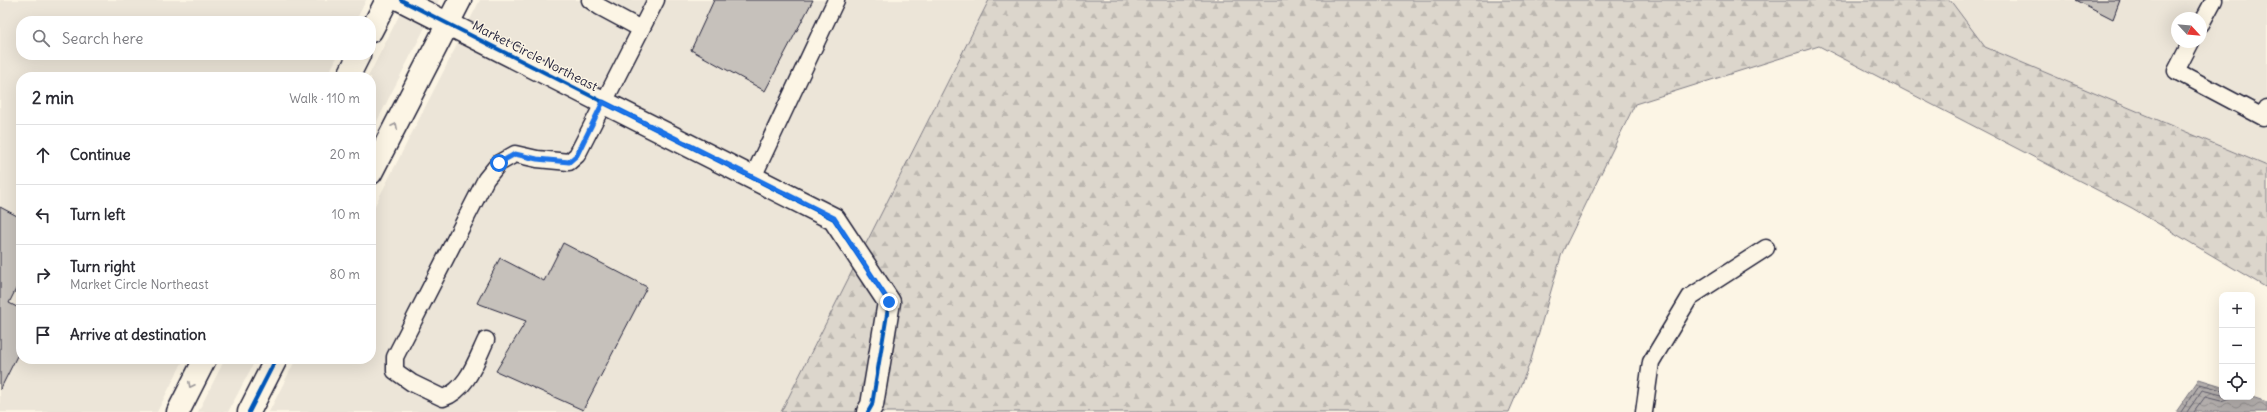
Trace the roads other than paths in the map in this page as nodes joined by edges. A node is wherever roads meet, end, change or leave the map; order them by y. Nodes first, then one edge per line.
1 (387, 0) edge
2 (401, 0) edge
3 (460, 0) edge
4 (590, 0) edge
5 (656, 0) edge
6 (836, 0) edge
7 (2214, 0) edge
8 (2207, 13) edge
9 (376, 21) edge
10 (448, 24) junction
11 (641, 29) junction
12 (2188, 48) edge
13 (356, 60) edge
14 (350, 72) edge
15 (603, 102) junction
16 (2267, 108) edge
17 (376, 163) edge
18 (753, 177) junction
19 (1766, 248) dead end
20 (486, 340) dead end
21 (202, 364) edge
22 (273, 364) edge
23 (178, 412) edge
24 (249, 412) edge
25 (868, 412) edge
26 (1644, 412) edge

1 - 9 street
2 - 10 street, Market Circle Northeast
3 - 10 street
4 - 11 lane
5 - 11 lane
6 - 18 lane
7 - 8 lane
10 - 15 street, Market Circle Northeast
17 -> 10 street
11 - 15 lane
12 - 16 lane
13 - 14 street
15 - 18 street, Market Circle Northeast
15 - 20 lane
18 - 25 street, Market Circle Northeast
19 - 26 lane
21 -> 23 street
22 - 24 street

